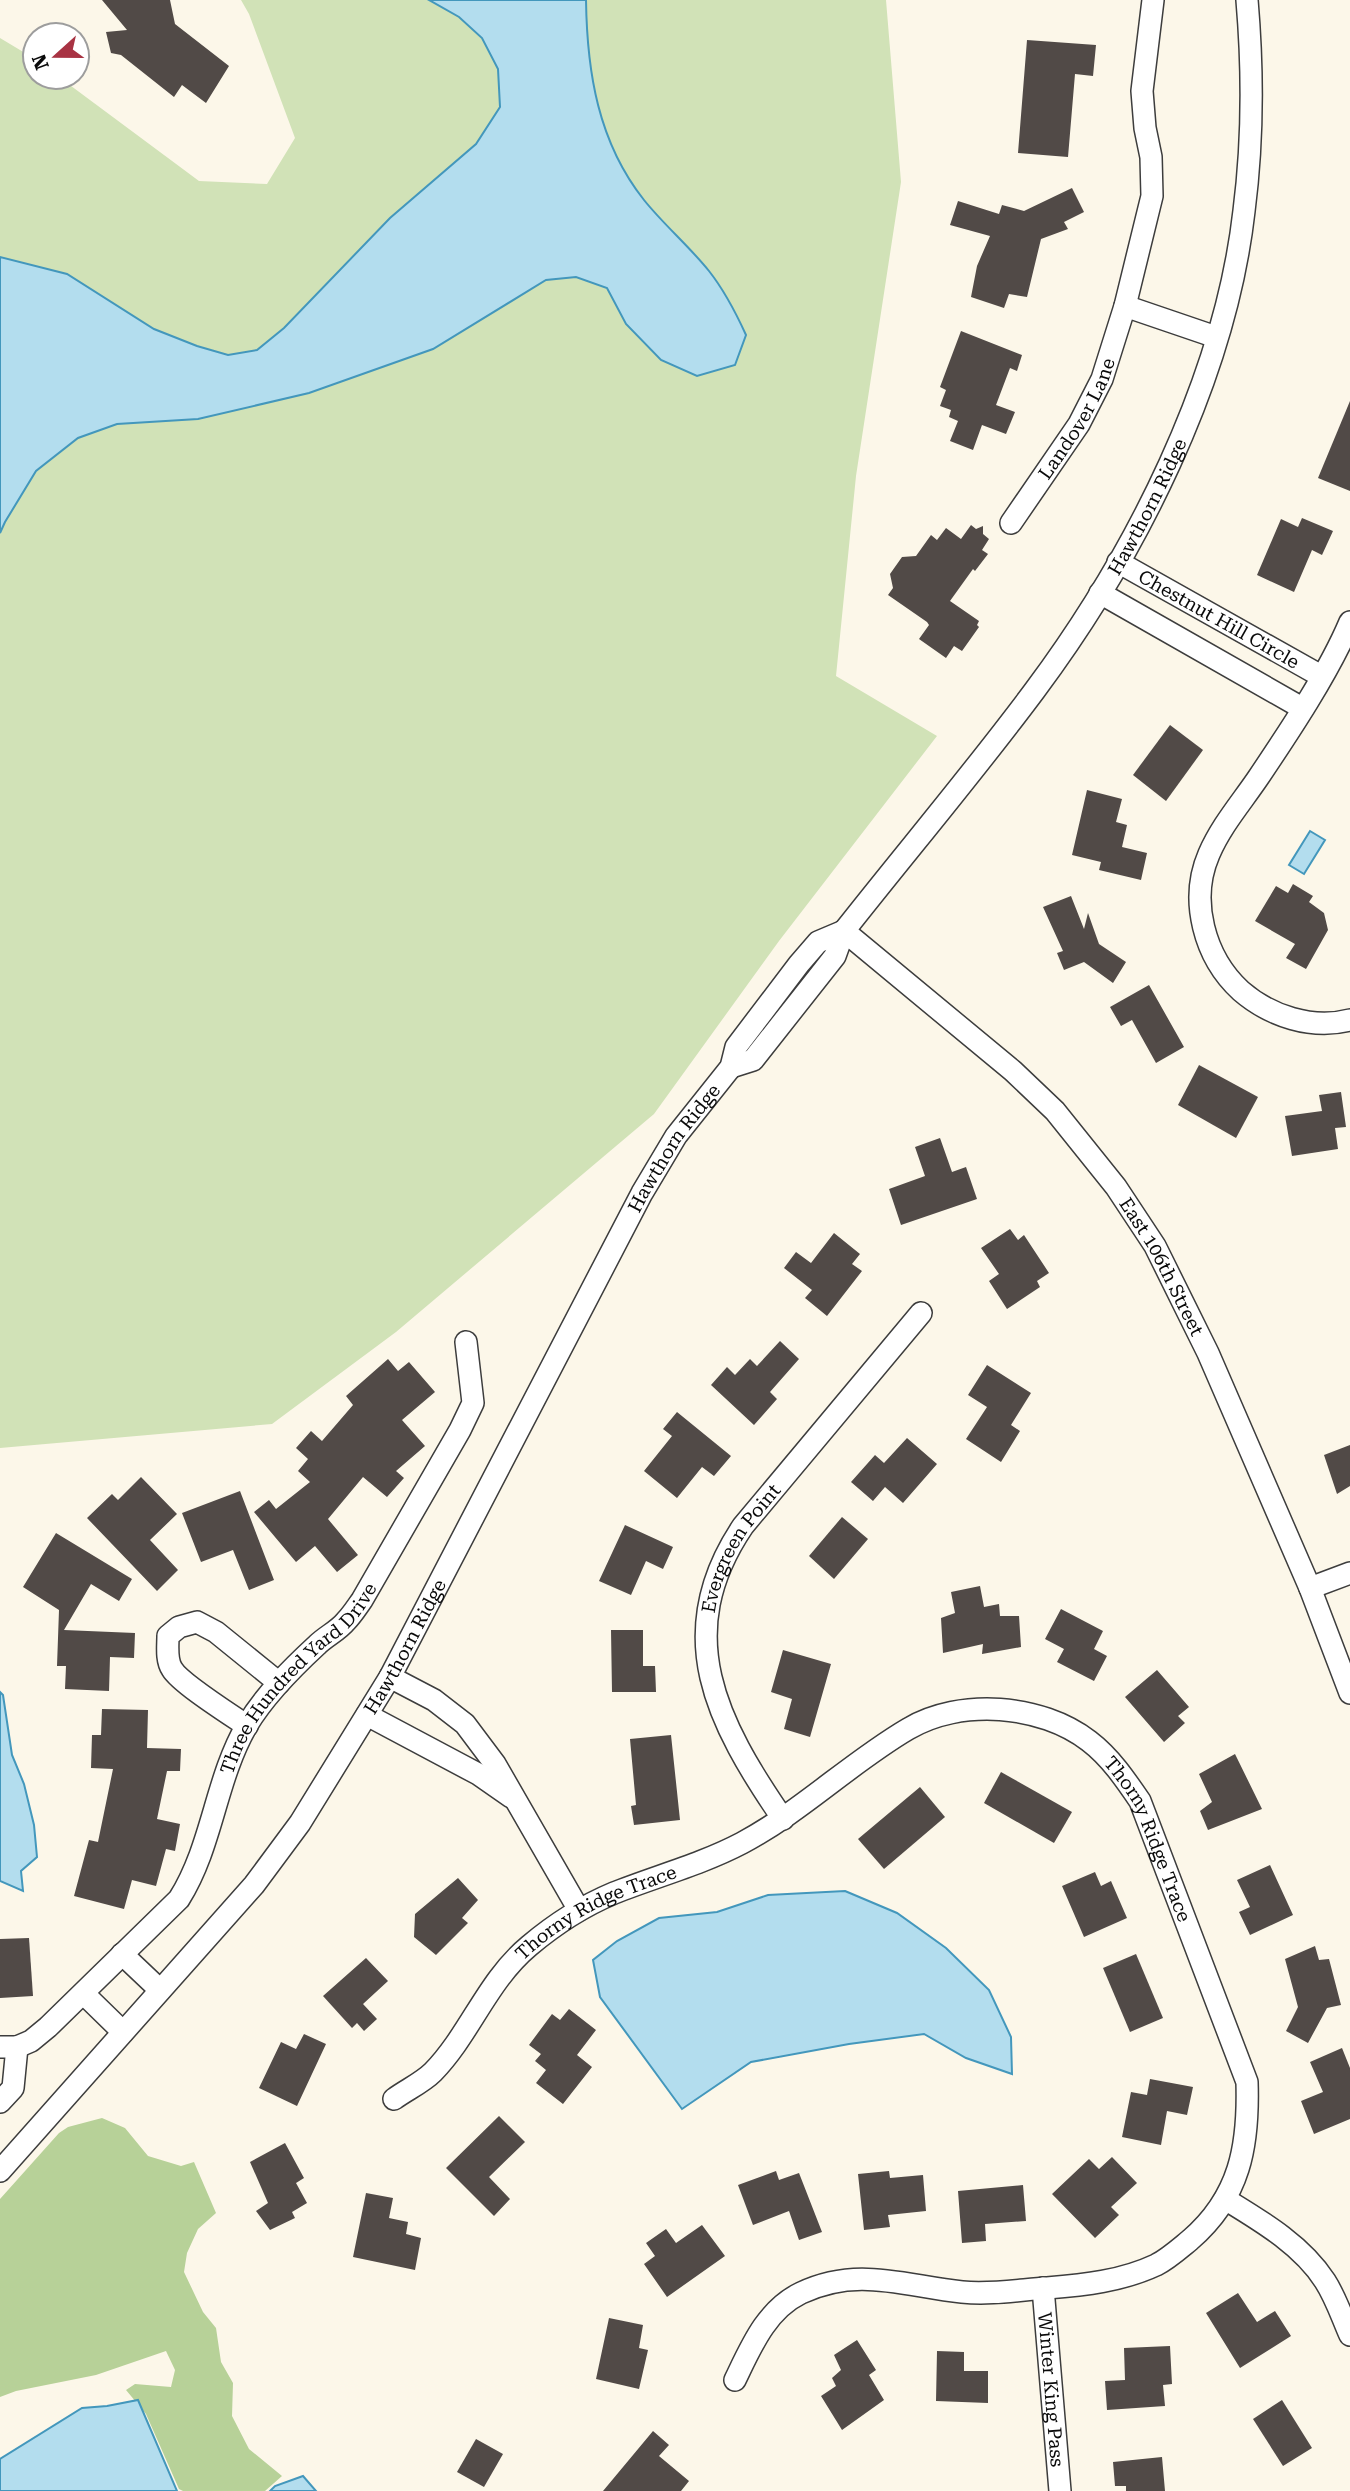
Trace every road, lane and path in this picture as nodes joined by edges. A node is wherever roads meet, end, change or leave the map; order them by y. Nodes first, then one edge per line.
1 (1153, 0) edge
2 (1247, 0) edge
3 (1125, 306) junction
4 (1216, 337) junction
5 (1011, 523) dead end
6 (1118, 562) junction
7 (1100, 593) junction
8 (1350, 622) edge
9 (1321, 676) junction
10 (1302, 708) junction
11 (844, 931) junction
12 (1350, 1020) edge
13 (921, 1312) dead end
14 (466, 1342) dead end
15 (1350, 1573) edge
16 (1310, 1588) junction
17 (390, 1677) junction
18 (279, 1684) junction
19 (1350, 1693) edge
20 (367, 1715) junction
21 (247, 1726) junction
22 (515, 1800) junction
23 (783, 1819) junction
24 (579, 1910) junction
25 (122, 1954) junction
26 (160, 1990) junction
27 (84, 1994) junction
28 (122, 2032) junction
29 (8, 2047) edge
30 (394, 2099) dead end
31 (0, 2102) edge
32 (0, 2171) edge
33 (1225, 2199) junction
34 (1043, 2288) junction
35 (1350, 2335) edge
36 (735, 2380) dead end
37 (1060, 2491) edge

1 - 3 street, Landover Lane
2 - 4 street, Hawthorn Ridge
3 - 4 street
3 - 5 street, Landover Lane
4 - 6 street, Hawthorn Ridge
6 - 7 street, Hawthorn Ridge
6 - 9 street, Chestnut Hill Circle
7 - 10 street, Chestnut Hill Circle
7 - 11 street, Hawthorn Ridge
8 - 9 street, Chestnut Hill Circle
9 - 10 street, Chestnut Hill Circle
10 - 12 street, Chestnut Hill Circle
11 - 16 street, East 106th Street
11 - 17 street, Hawthorn Ridge
13 - 23 street, Evergreen Point
14 - 18 street, Three Hundred Yard Drive
15 - 16 street
16 - 19 street, East 106th Street
17 - 20 street, Hawthorn Ridge
17 - 22 street
18 - 21 street, Three Hundred Yard Drive
18 - 21 street
20 - 22 street
20 - 26 street, Hawthorn Ridge
21 - 25 street, Three Hundred Yard Drive
22 - 24 street
23 - 24 street, Thorny Ridge Trace
23 - 33 street, Thorny Ridge Trace
24 - 30 street, Thorny Ridge Trace
25 - 26 street
25 - 27 street, Three Hundred Yard Drive
26 - 28 street, Hawthorn Ridge
27 - 28 street
27 - 29 street, Three Hundred Yard Drive
28 - 32 street, Hawthorn Ridge
29 - 31 street, Three Hundred Yard Drive
33 - 34 street, Thorny Ridge Trace
33 - 35 street
34 - 36 street, Thorny Ridge Trace
34 - 37 street, Winter King Pass

